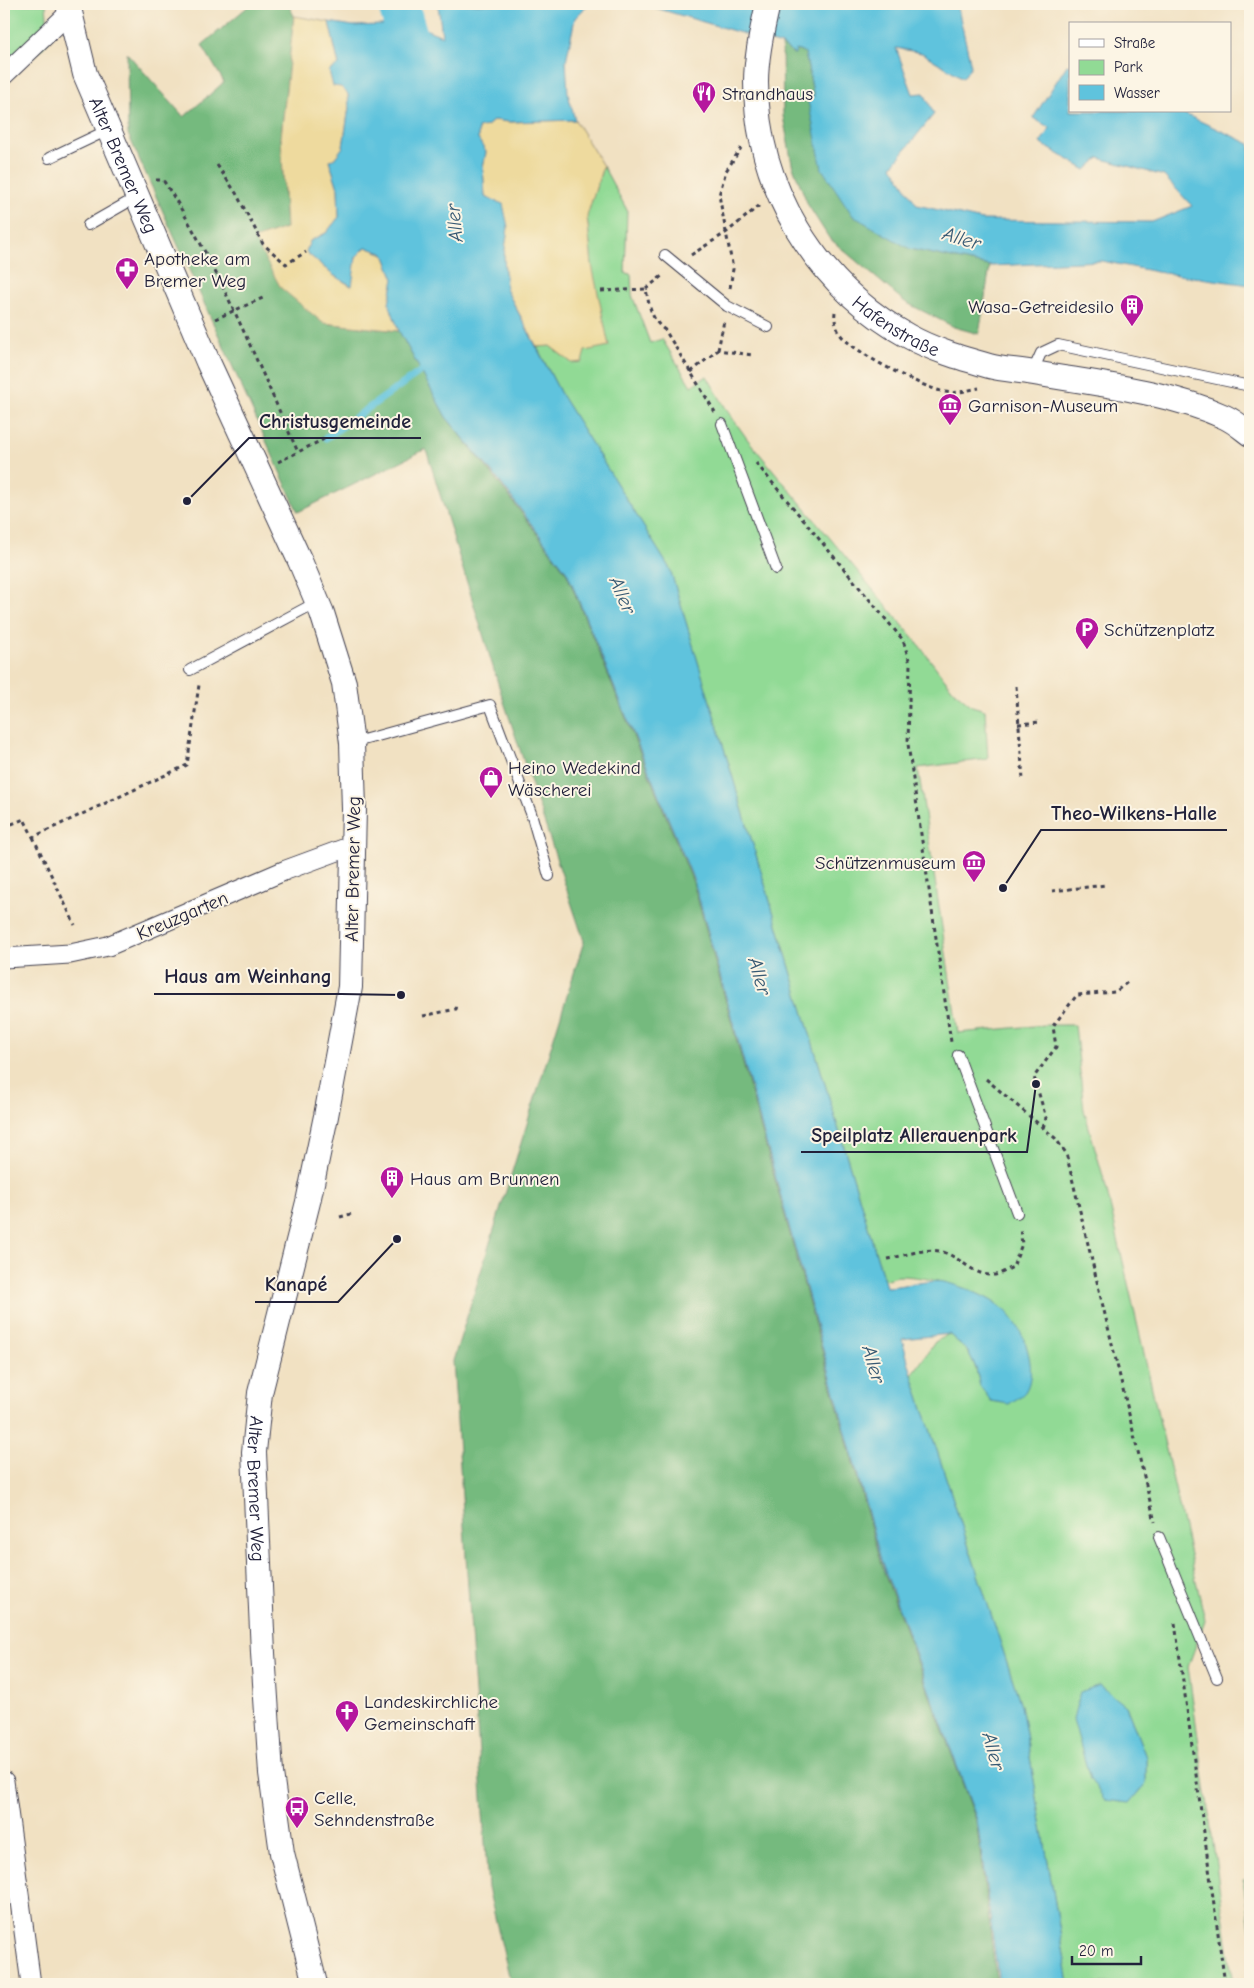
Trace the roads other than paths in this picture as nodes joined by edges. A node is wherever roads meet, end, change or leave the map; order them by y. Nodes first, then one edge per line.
1 (768, 4) edge
2 (69, 8) edge
3 (4, 75) edge
4 (108, 130) junction
5 (49, 158) dead end
6 (134, 189) junction
7 (88, 225) dead end
8 (665, 256) dead end
9 (768, 327) dead end
10 (1032, 373) junction
11 (1250, 386) edge
12 (722, 424) road end
13 (1250, 434) edge
14 (776, 569) dead end
15 (317, 602) junction
16 (190, 670) dead end
17 (352, 743) junction
18 (354, 846) junction
19 (549, 876) dead end
20 (4, 958) edge
21 (958, 1055) road end
22 (1017, 1213) road end
23 (1159, 1537) road end
24 (1218, 1678) dead end
25 (4, 1781) edge
26 (31, 1984) edge
27 (315, 1984) edge

1 - 10 street, Hafenstraße
2 - 3 street
2 - 4 street, Alter Bremer Weg
4 - 5 lane
4 - 6 street, Alter Bremer Weg
6 - 7 lane
6 - 15 street, Alter Bremer Weg
8 - 9 lane
10 - 11 lane
10 - 13 street, Hafenstraße
12 - 14 lane
15 - 16 lane
15 - 17 street, Alter Bremer Weg
17 - 18 street, Alter Bremer Weg
17 - 19 lane
18 - 20 street, Kreuzgarten
18 - 27 street, Alter Bremer Weg
21 - 22 lane
23 - 24 lane
25 - 26 street

